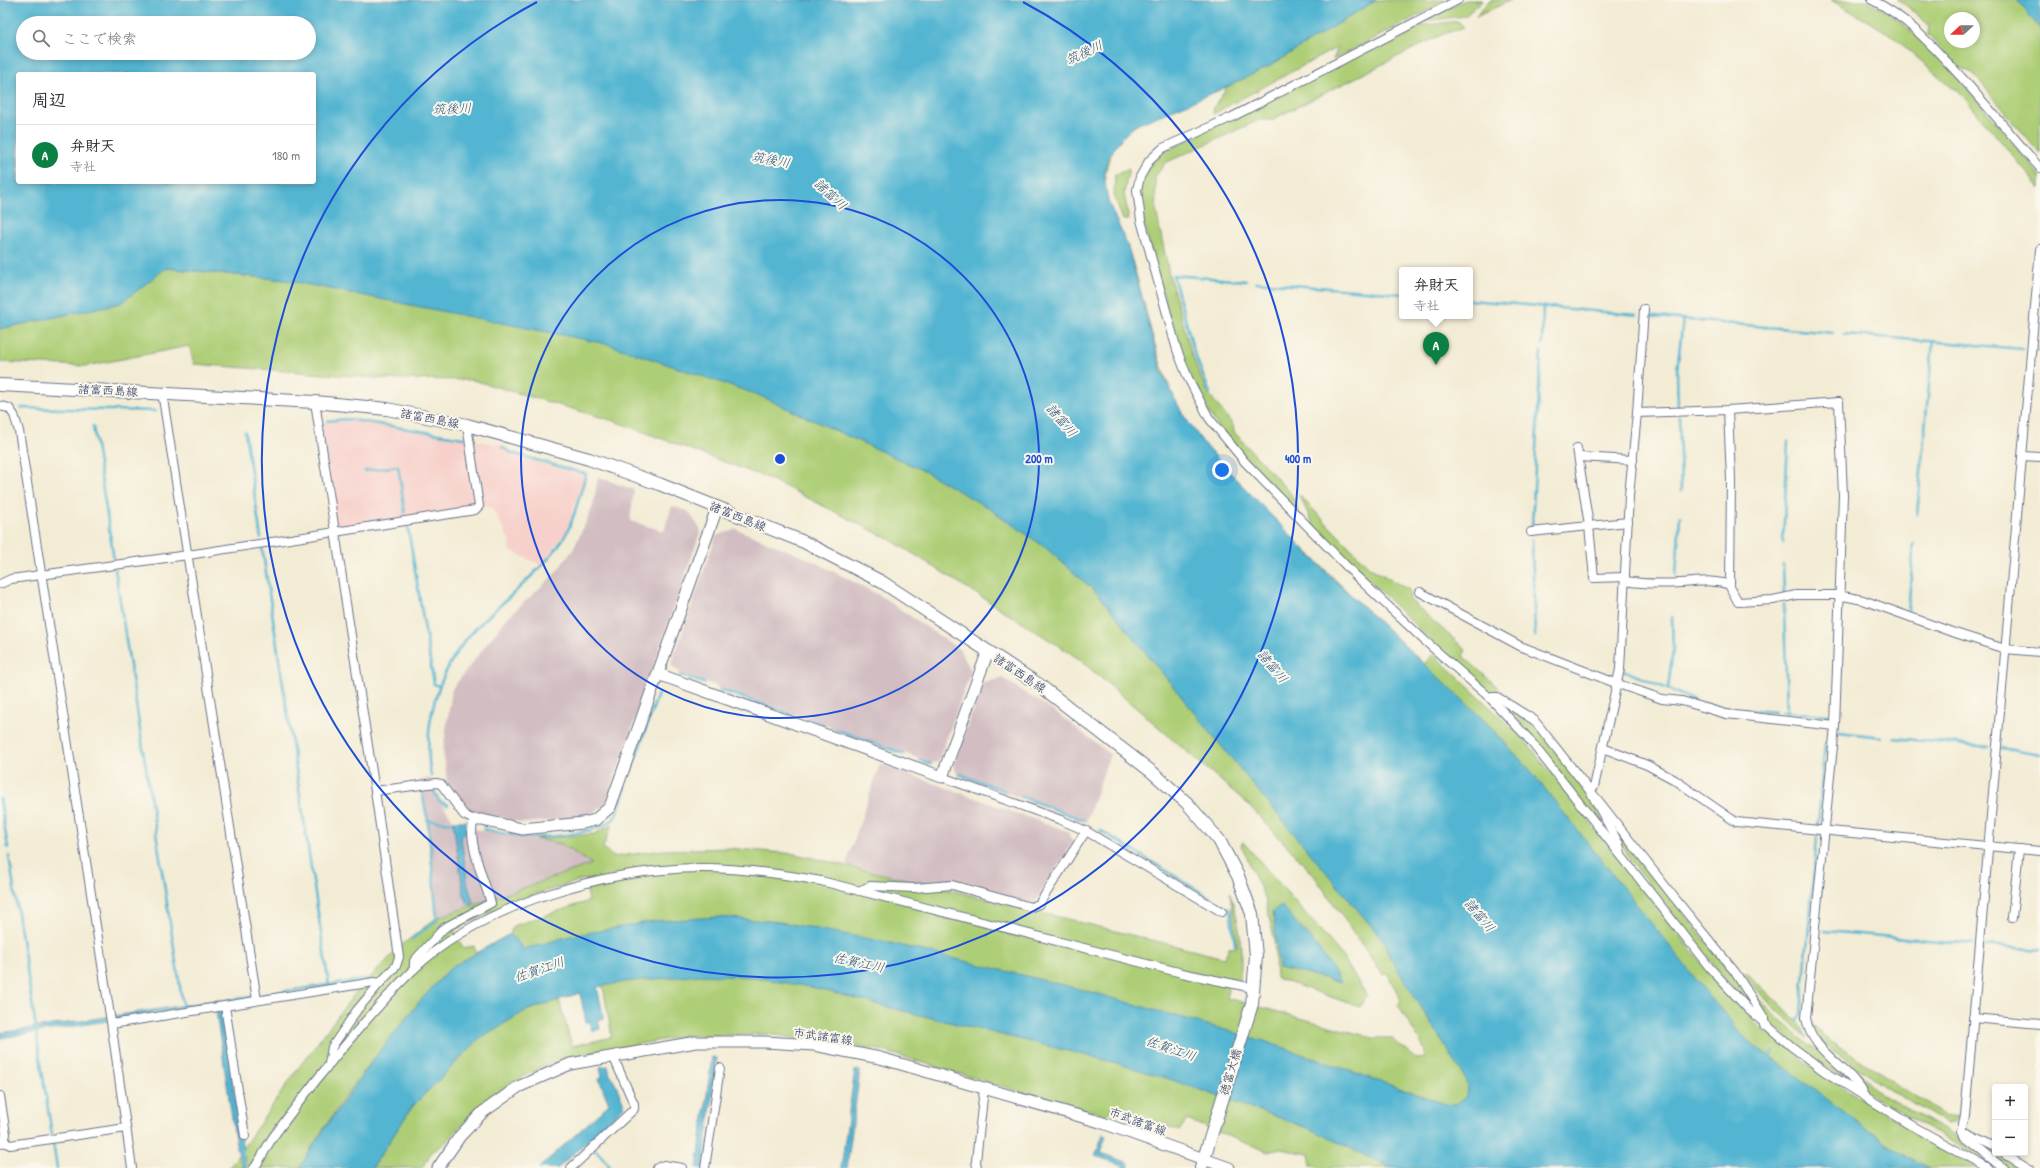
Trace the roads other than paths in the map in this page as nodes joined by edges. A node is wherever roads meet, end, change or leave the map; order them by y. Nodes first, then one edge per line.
1 (1458, 0) edge
2 (1872, 0) edge
3 (2040, 168) edge
4 (2040, 249) edge
5 (2040, 254) edge
6 (2038, 294) edge
7 (1644, 309) dead end
8 (2036, 330) edge
9 (0, 385) edge
10 (162, 392) junction
11 (315, 402) junction
12 (0, 406) edge
13 (1728, 410) junction
14 (1638, 413) junction
15 (467, 425) junction
16 (2023, 456) junction
17 (2040, 457) edge
18 (1633, 460) junction
19 (717, 508) junction
20 (1628, 522) junction
21 (1589, 526) junction
22 (334, 532) junction
23 (1531, 532) dead end
24 (188, 555) junction
25 (41, 576) junction
26 (1625, 579) junction
27 (0, 584) edge
28 (1730, 585) junction
29 (1420, 592) dead end
30 (1838, 595) junction
31 (2005, 649) junction
32 (988, 651) junction
33 (2040, 652) edge
34 (658, 674) junction
35 (1618, 684) junction
36 (1489, 698) junction
37 (1835, 726) junction
38 (1603, 748) junction
39 (942, 777) junction
40 (375, 791) junction
41 (1590, 791) junction
42 (474, 820) junction
43 (1086, 831) junction
44 (1824, 831) junction
45 (1988, 847) junction
46 (2019, 849) junction
47 (2040, 851) edge
48 (1622, 858) junction
49 (858, 891) junction
50 (1222, 912) dead end
51 (2012, 918) dead end
52 (414, 969) junction
53 (380, 983) junction
54 (1253, 988) junction
55 (257, 1000) junction
56 (1252, 1004) joint
57 (220, 1007) junction
58 (1973, 1018) junction
59 (111, 1020) junction
60 (2040, 1024) edge
61 (1764, 1025) junction
62 (613, 1056) junction
63 (329, 1064) junction
64 (720, 1068) dead end
65 (984, 1089) junction
66 (0, 1096) edge
67 (1866, 1098) junction
68 (126, 1128) junction
69 (1961, 1131) junction
70 (245, 1136) dead end
71 (2, 1143) edge
72 (1992, 1146) edge
73 (2009, 1156) edge
74 (1202, 1163) edge
75 (132, 1168) edge
76 (254, 1168) edge
77 (438, 1168) edge
78 (571, 1168) edge
79 (657, 1168) edge
80 (682, 1168) edge
81 (705, 1168) edge
82 (977, 1168) edge
83 (1229, 1168) edge
84 (1988, 1168) edge
85 (2003, 1168) edge
86 (2029, 1168) edge

1 - 36 street
2 - 3 street
4 - 5 street
5 - 6 street
6 - 8 street
7 - 14 street
8 - 16 street
9 - 10 main road, 諸富西島線
10 - 11 main road, 諸富西島線
10 - 24 street
11 - 15 main road, 諸富西島線
11 - 22 street
12 - 25 street
13 - 14 street
13 - 28 street
13 - 30 street
14 - 18 street
15 - 19 main road, 諸富西島線
15 - 22 street
16 - 17 street
16 - 31 street
18 - 20 street
18 - 21 street
19 - 32 main road, 諸富西島線
19 - 34 street
20 - 21 street
20 - 26 street
21 - 23 street
21 - 26 street
22 - 24 street
22 - 40 street
24 - 25 street
24 - 55 street
25 - 27 street
25 - 59 street
26 - 28 street
26 - 35 street
28 - 30 street
29 - 35 street
30 - 31 street
30 - 37 street
31 - 33 street
31 - 45 street
32 - 39 street
32 - 54 main road, 諸富西島線
34 - 39 street
34 - 42 street
35 - 37 street
35 - 38 street
36 - 41 street
36 - 48 street
37 - 44 street
38 - 41 street
38 - 44 street
39 - 43 street
40 - 42 street
40 - 53 street
41 - 48 street
41 - 61 street
42 - 52 street
43 - 49 street
43 - 50 street
44 - 45 street
44 - 67 street
45 - 46 street
45 - 58 street
46 - 47 street
46 - 51 street
48 - 61 street
49 - 52 street
49 - 54 street
52 - 63 street
53 - 55 street
53 - 63 street
54 - 56 main road, 諸富西島線
55 - 57 street
56 - 74 main road, 徳富大橋
57 - 59 street
57 - 70 street
58 - 60 street
58 - 69 street
59 - 68 street
61 - 67 street
62 - 65 street, 市武諸富線
62 - 77 street, 市武諸富線
62 - 78 street
63 - 76 street
64 - 81 street
65 - 74 street, 市武諸富線
65 - 82 street
66 - 71 street
67 - 84 street
68 - 71 street
68 - 75 street
69 - 72 street
69 - 85 street
73 - 86 street
74 - 83 street, 市武諸富線
79 - 80 street

